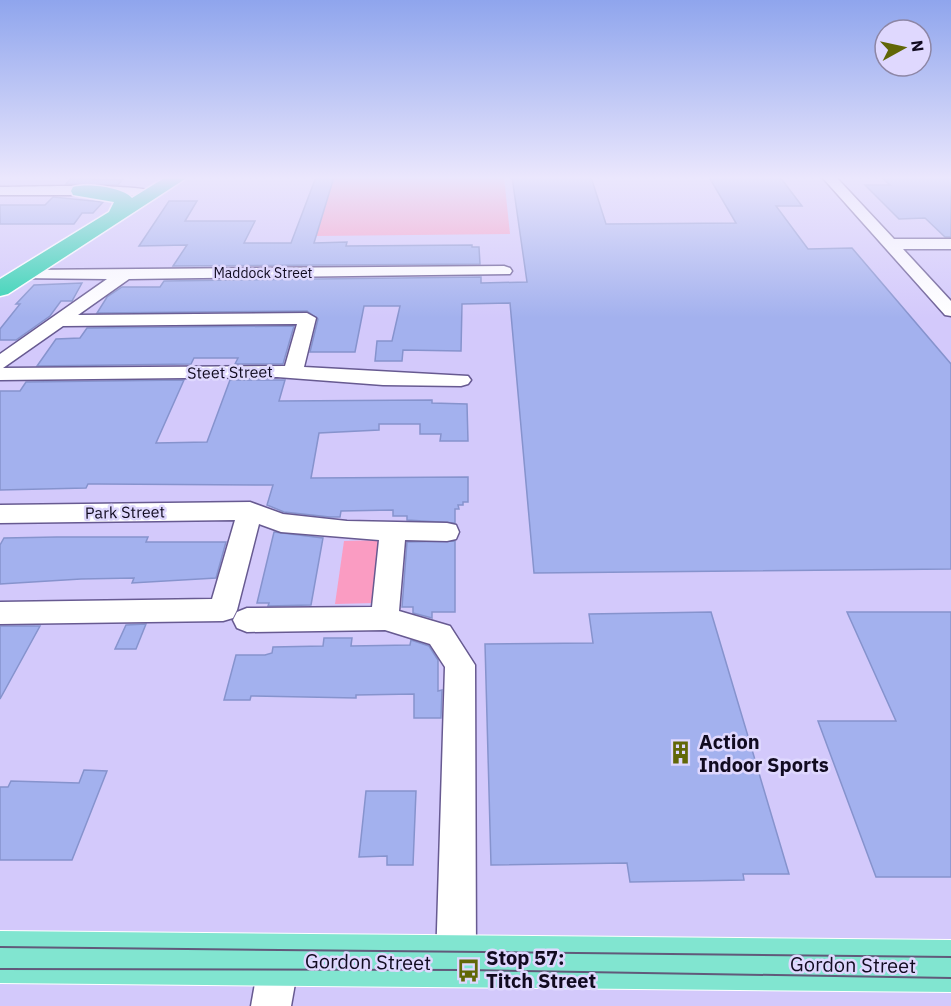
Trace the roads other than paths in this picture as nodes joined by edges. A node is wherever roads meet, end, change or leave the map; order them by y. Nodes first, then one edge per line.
1 (104, 224) edge
2 (872, 224) edge
3 (890, 244) junction
4 (951, 244) edge
5 (504, 271) dead end
6 (125, 274) junction
7 (22, 275) junction
8 (928, 285) junction
9 (951, 285) edge
10 (0, 289) edge
11 (951, 310) edge
12 (59, 321) junction
13 (0, 363) edge
14 (293, 372) junction
15 (0, 374) edge
16 (461, 380) dead end
17 (250, 511) junction
18 (0, 514) edge
19 (393, 529) junction
20 (447, 532) dead end
21 (0, 614) edge
22 (385, 618) junction
23 (247, 620) dead end
24 (0, 957) edge
25 (456, 962) junction
26 (951, 966) edge
27 (274, 983) edge

1 - 7 highway
2 - 3 street
3 - 4 street
3 - 8 street
5 - 6 street, Maddock Street
6 - 7 street, Maddock Street
6 - 12 street
7 - 10 highway
8 - 9 street
8 - 11 street
12 - 13 street
12 - 14 street
14 - 15 street, Steet Street
14 - 16 street, Steet Street
17 - 18 street, Park Street
17 - 19 street
17 - 21 street
19 - 20 street
19 - 22 street
22 - 23 street
22 - 25 street
24 - 27 main road, Gordon Street
25 - 26 main road, Gordon Street
25 - 27 main road, Gordon Street

